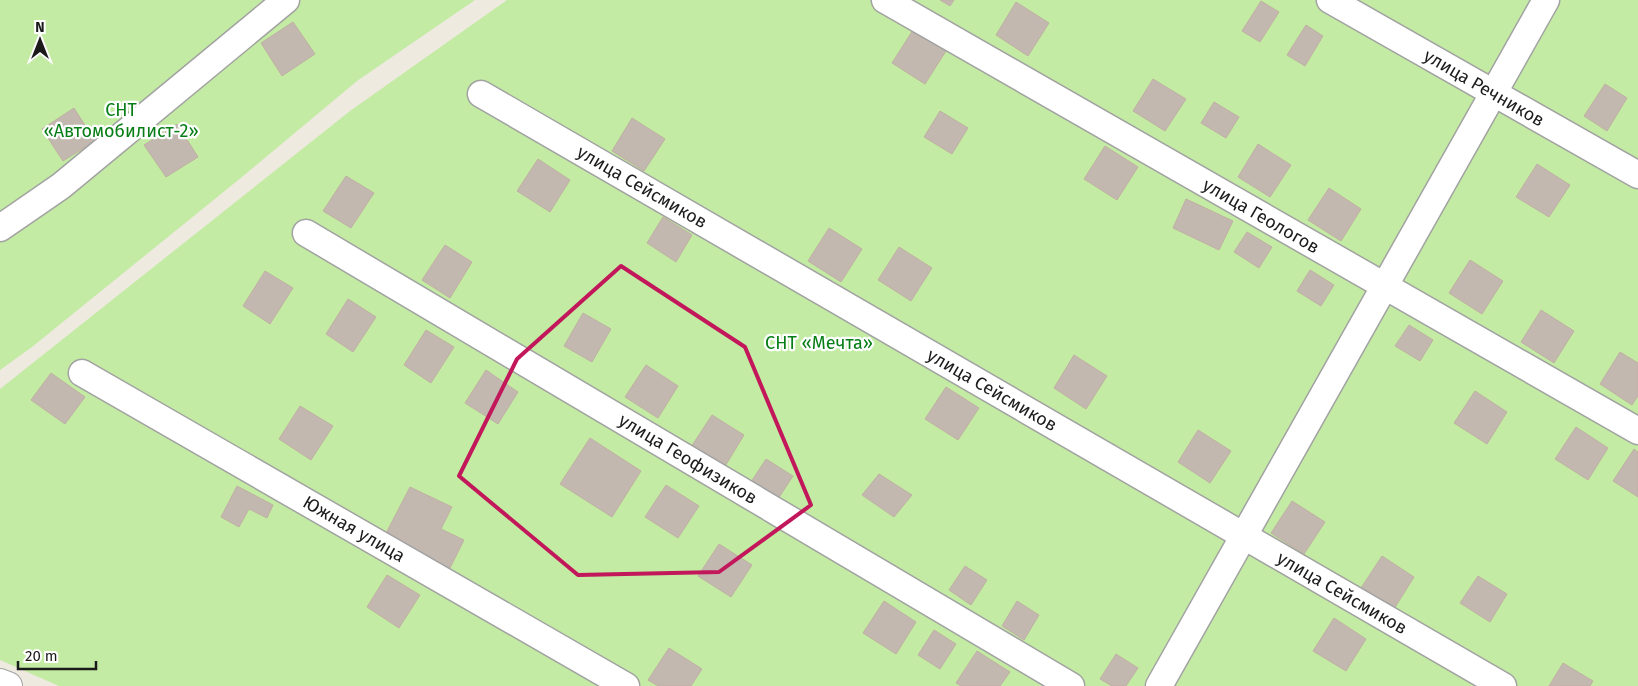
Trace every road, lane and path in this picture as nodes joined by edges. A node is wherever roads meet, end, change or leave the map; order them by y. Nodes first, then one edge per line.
1 (286, 0) edge
2 (885, 0) edge
3 (1330, 0) edge
4 (1546, 0) edge
5 (1493, 93) junction
6 (481, 94) dead end
7 (1638, 175) edge
8 (0, 228) edge
9 (306, 233) dead end
10 (1384, 286) junction
11 (82, 373) dead end
12 (1638, 431) edge
13 (1243, 536) junction
14 (0, 683) edge
15 (8, 686) edge
16 (626, 686) edge
17 (1070, 686) edge
18 (1159, 686) edge
19 (1503, 686) edge

1 - 8 street
2 - 10 street, улица Геологов
3 - 5 street, улица Речников
4 - 5 street
5 - 7 street, улица Речников
5 - 10 street
6 - 13 street, улица Сейсмиков
9 - 17 street, улица Геофизиков
10 - 12 street, улица Геологов
10 - 13 street
11 - 16 street, Южная улица
13 - 18 street
13 - 19 street, улица Сейсмиков
14 - 15 street

